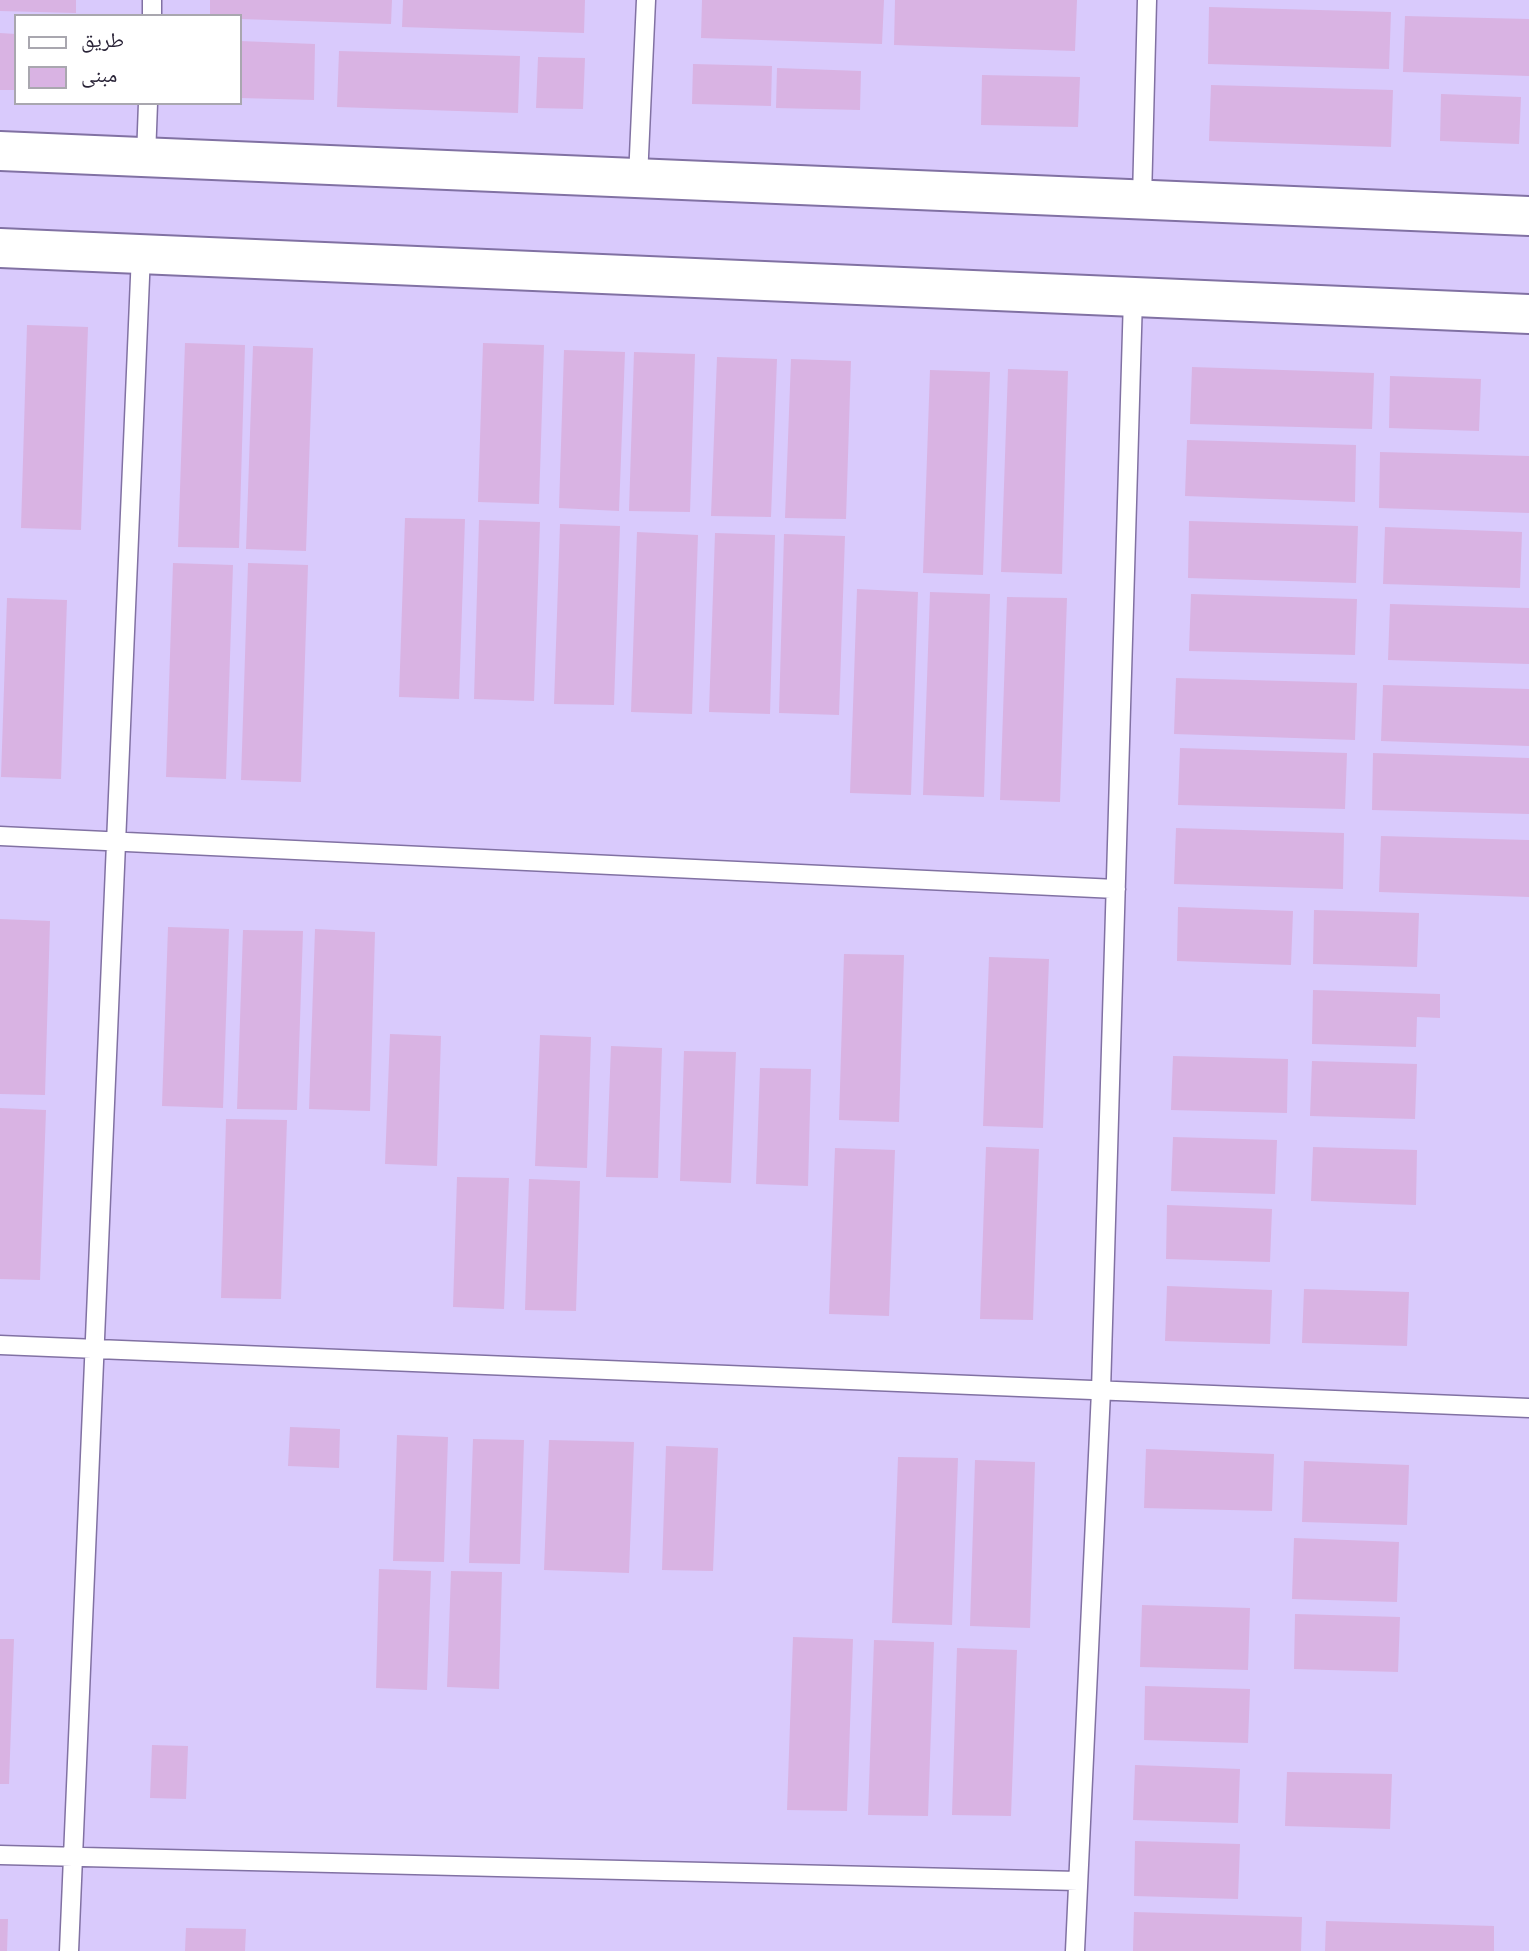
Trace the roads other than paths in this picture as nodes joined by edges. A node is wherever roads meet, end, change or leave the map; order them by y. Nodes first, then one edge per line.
1 (646, 0) edge
2 (1147, 0) edge
3 (148, 105) edge
4 (0, 151) edge
5 (146, 157) junction
6 (638, 178) junction
7 (1142, 200) junction
8 (1529, 216) edge
9 (0, 248) edge
10 (141, 254) junction
11 (1133, 297) junction
12 (1529, 314) edge
13 (0, 836) edge
14 (116, 841) junction
15 (1116, 889) junction
16 (0, 1345) edge
17 (94, 1349) junction
18 (1101, 1391) junction
19 (1529, 1408) edge
20 (0, 1855) edge
21 (73, 1857) junction
22 (1078, 1881) junction
23 (69, 1951) edge
24 (1075, 1951) edge

1 - 6 lane
2 - 7 lane
3 - 5 lane
4 - 5 street
5 - 6 street
6 - 7 street
7 - 8 street
9 - 10 street
10 - 11 street
10 - 14 lane
11 - 12 street
11 - 15 lane
13 - 14 lane
14 - 15 lane
14 - 17 lane
15 - 18 lane
16 - 17 lane
17 - 18 lane
17 - 21 lane
18 - 19 lane
18 - 22 lane
20 - 21 lane
21 - 22 lane
21 - 23 lane
22 - 24 lane

